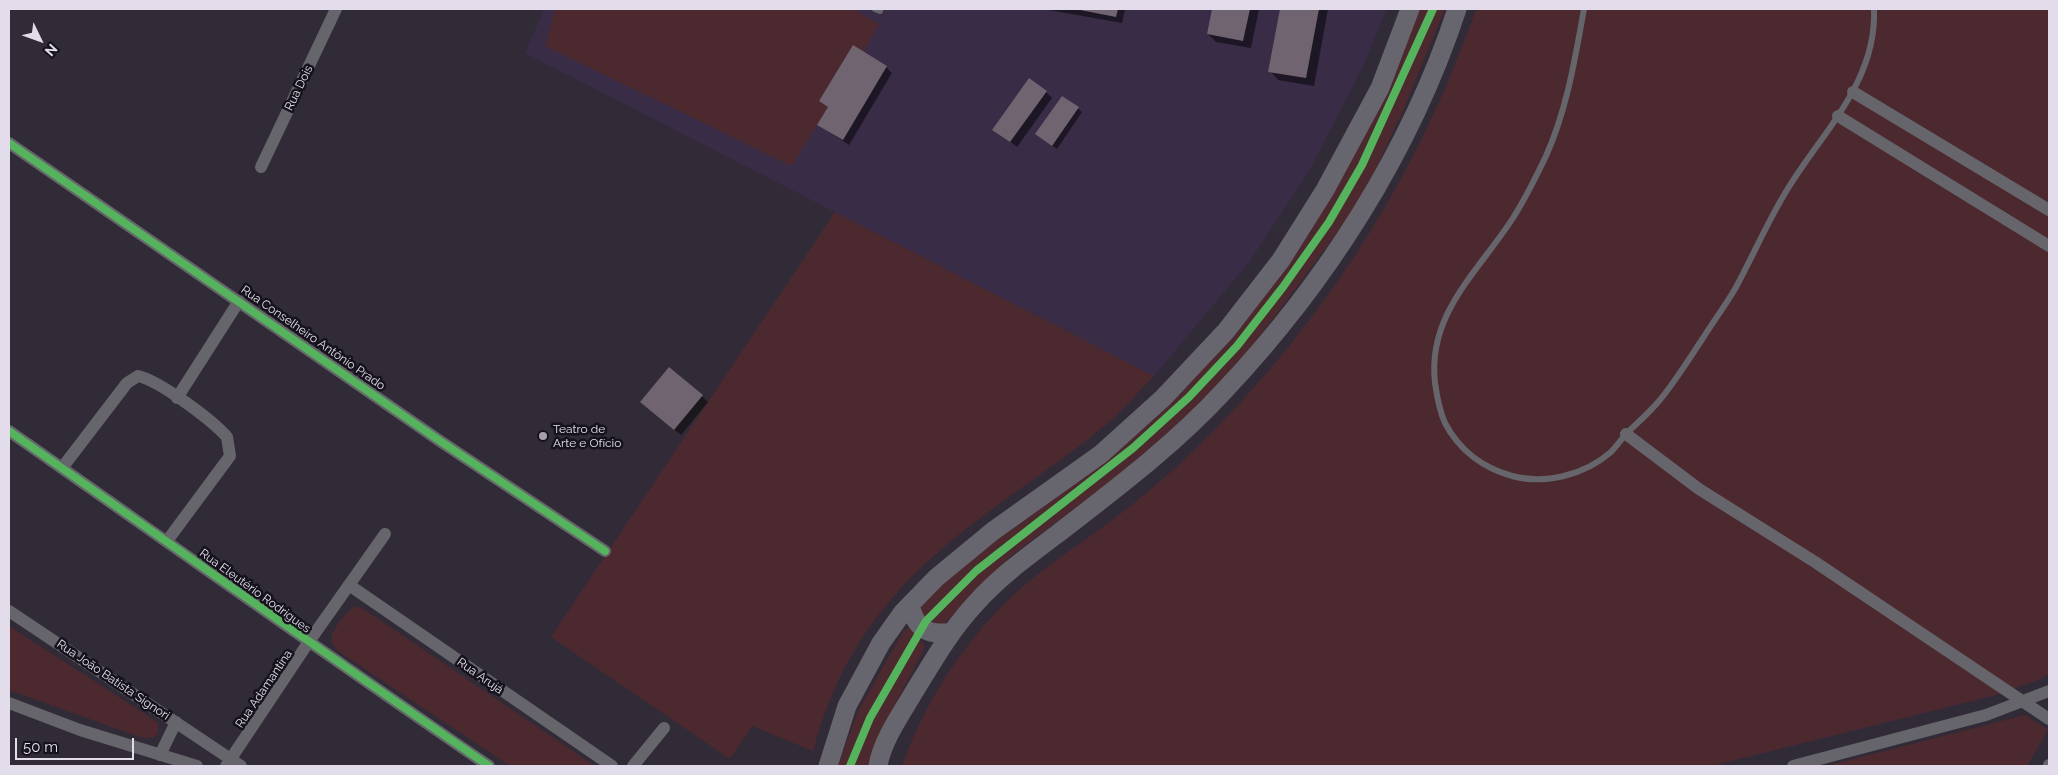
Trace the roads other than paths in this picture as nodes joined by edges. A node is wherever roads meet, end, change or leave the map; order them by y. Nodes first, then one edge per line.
1 (336, 9) edge
2 (1410, 9) edge
3 (1457, 9) edge
4 (1584, 9) edge
5 (1874, 9) edge
6 (1853, 92) junction
7 (1838, 116) junction
8 (9, 144) edge
9 (261, 167) dead end
10 (2049, 210) edge
11 (2049, 246) edge
12 (239, 300) junction
13 (177, 398) junction
14 (9, 431) edge
15 (1626, 434) junction
16 (62, 468) junction
17 (385, 534) dead end
18 (167, 541) junction
19 (605, 551) dead end
20 (349, 585) junction
21 (910, 604) junction
22 (9, 611) edge
23 (951, 632) junction
24 (308, 643) junction
25 (2049, 690) edge
26 (2025, 701) junction
27 (9, 703) edge
28 (2049, 719) edge
29 (176, 722) junction
30 (664, 728) dead end
31 (160, 755) junction
32 (233, 764) edge
33 (197, 766) edge
34 (489, 766) edge
35 (612, 766) edge
36 (632, 766) edge
37 (828, 766) edge
38 (878, 766) edge
39 (1793, 766) edge

1 - 9 street, Rua Dois
2 - 21 main road
3 - 23 main road
4 - 15 lane
5 - 6 lane
6 - 7 lane
6 - 10 street
7 - 11 street
7 - 15 lane
8 - 12 street, Rua Conselheiro Antônio Prado
12 - 13 street
12 - 19 street, Rua Conselheiro Antônio Prado
13 - 16 street
13 - 18 street
14 - 16 street, Rua Eleutério Rodrigues
15 - 26 street
16 - 18 street, Rua Eleutério Rodrigues
17 - 20 street, Rua Adamantina
18 - 24 street, Rua Eleutério Rodrigues
20 - 24 street, Rua Adamantina
20 - 35 street, Rua Arujá
21 - 23 main road
21 - 37 main road
22 - 29 street, Rua João Batista Signori
23 - 38 main road
24 - 32 street, Rua Adamantina
24 - 34 street, Rua Eleutério Rodrigues
25 - 26 street
26 - 28 street
26 - 39 street
27 - 31 street
29 - 31 street
29 - 32 street, Rua João Batista Signori
30 - 36 street
31 - 33 street

